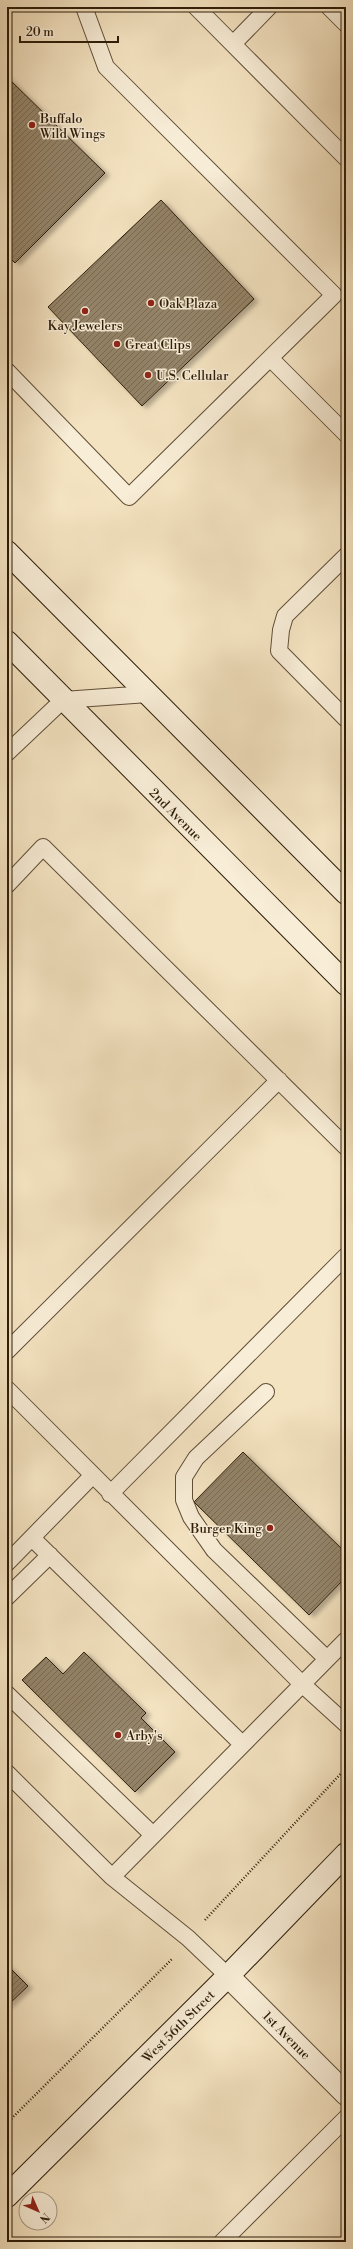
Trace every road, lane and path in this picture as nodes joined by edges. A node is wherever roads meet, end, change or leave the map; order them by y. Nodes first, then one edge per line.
1 (84, 7) edge
2 (196, 7) edge
3 (269, 7) edge
4 (329, 7) edge
5 (346, 24) edge
6 (233, 44) junction
7 (346, 158) edge
8 (270, 358) junction
9 (7, 371) edge
10 (346, 434) edge
11 (7, 552) edge
12 (346, 556) edge
13 (7, 642) edge
14 (148, 694) junction
15 (63, 700) junction
16 (346, 719) edge
17 (7, 753) edge
18 (7, 885) edge
19 (346, 893) edge
20 (346, 984) edge
21 (279, 1080) junction
22 (346, 1147) edge
23 (346, 1256) edge
24 (7, 1351) edge
25 (7, 1389) edge
26 (266, 1392) dead end
27 (93, 1475) junction
28 (110, 1494) junction
29 (32, 1538) junction
30 (50, 1555) junction
31 (7, 1563) edge
32 (7, 1597) edge
33 (346, 1640) edge
34 (327, 1659) junction
35 (302, 1684) junction
36 (7, 1694) edge
37 (346, 1724) edge
38 (242, 1744) junction
39 (7, 1773) edge
40 (154, 1835) junction
41 (346, 1854) edge
42 (112, 1877) junction
43 (228, 1976) junction
44 (346, 2094) edge
45 (346, 2118) edge
46 (7, 2196) edge
47 (222, 2242) edge

1 - 8 lane
2 - 6 lane
3 - 6 lane
4 - 5 lane
6 - 7 lane
8 - 9 lane
8 - 10 lane
11 - 14 main road
12 - 16 lane
13 - 15 main road, 2nd Avenue
14 - 15 lane
14 - 19 main road
15 - 17 lane
15 - 20 main road, 2nd Avenue
18 - 21 lane
21 - 22 lane
21 - 24 lane
23 - 28 lane
25 - 27 lane
26 - 34 lane
27 - 28 lane
27 - 29 lane
28 - 35 lane
29 - 30 lane
29 - 31 lane
30 - 32 lane
30 - 38 lane
33 - 34 lane
34 - 35 lane
35 - 37 lane
35 - 38 lane
36 - 40 lane
38 - 40 lane
39 - 42 lane
40 - 42 lane
41 - 43 main road, West 56th Street
42 - 43 lane
43 - 44 main road, 1st Avenue
43 - 46 main road, West 56th Street
45 - 47 lane

